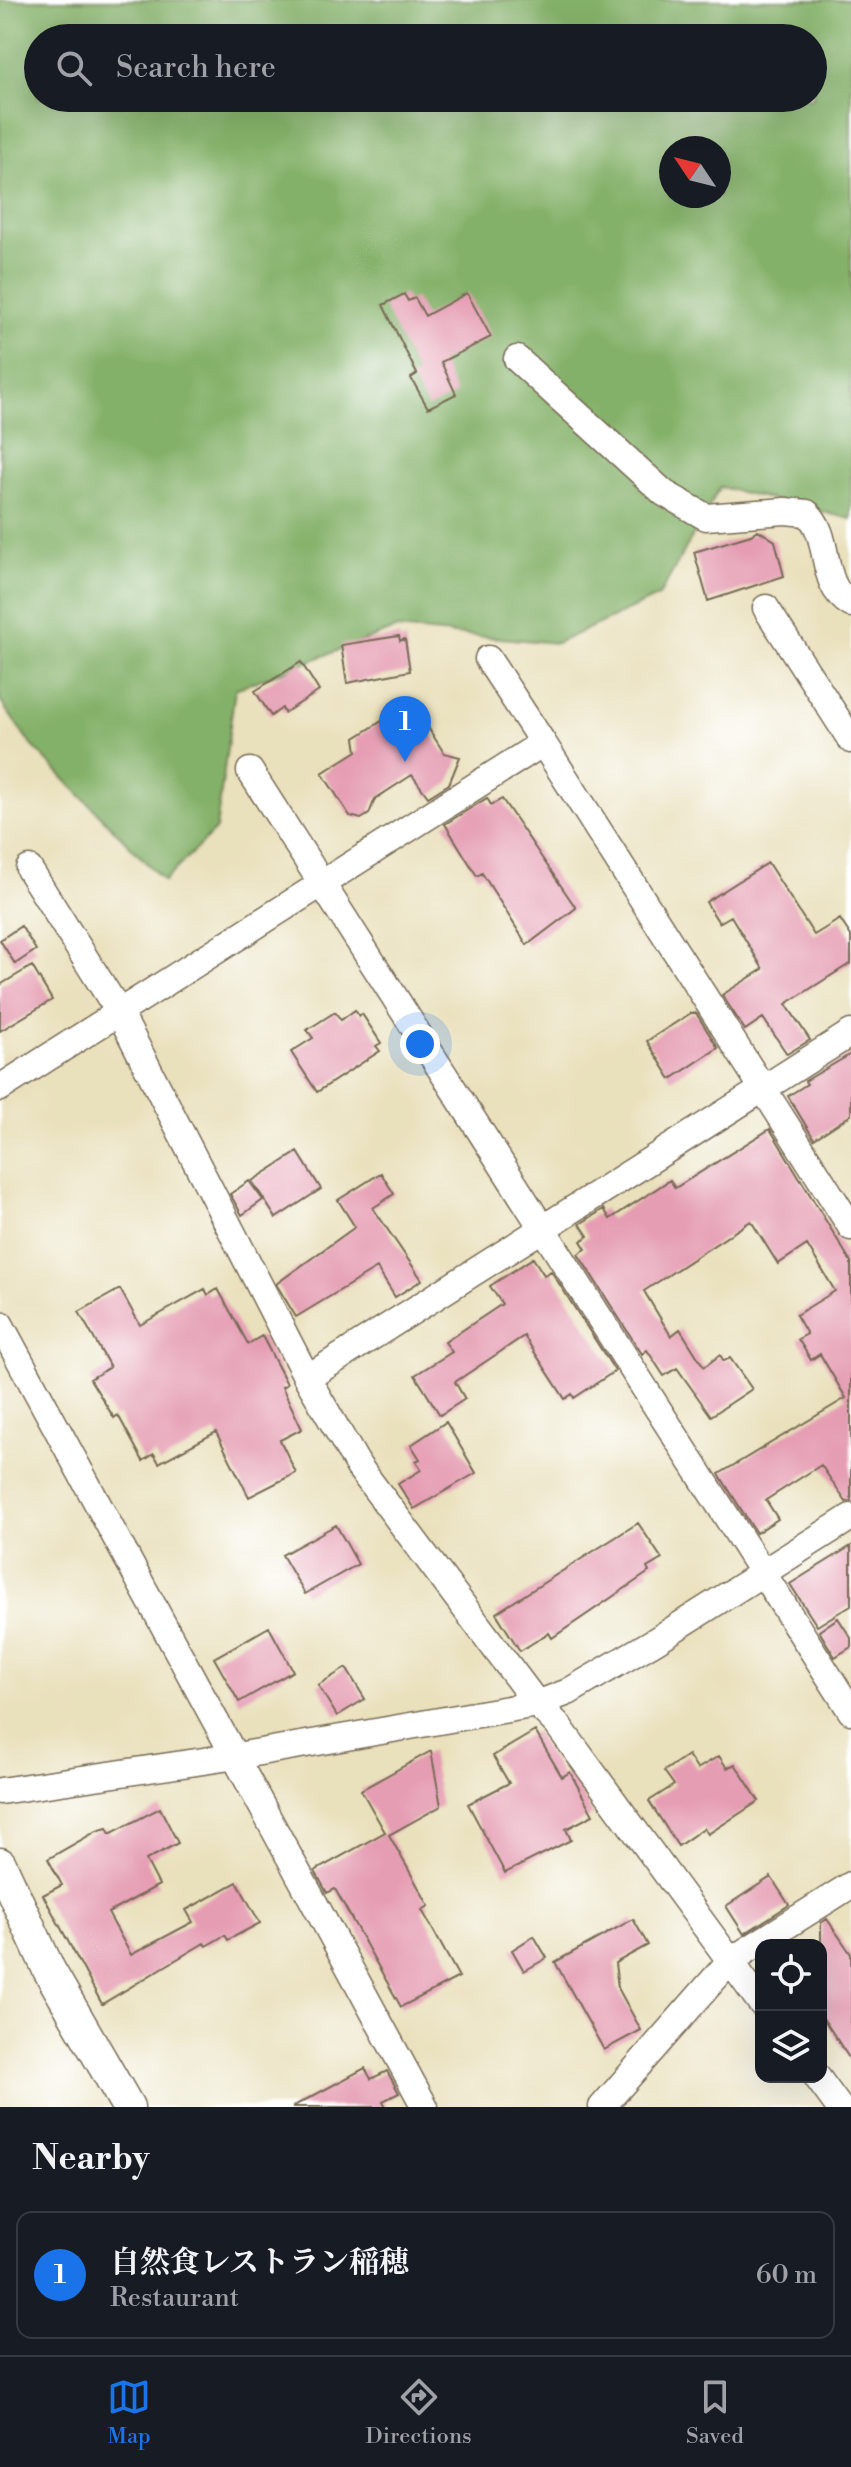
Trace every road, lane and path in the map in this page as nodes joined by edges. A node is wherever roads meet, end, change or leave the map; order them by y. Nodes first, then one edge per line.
1 (517, 359) dead end
2 (851, 604) edge
3 (766, 608) dead end
4 (488, 659) dead end
5 (851, 740) edge
6 (543, 743) junction
7 (250, 771) dead end
8 (29, 869) dead end
9 (324, 882) junction
10 (119, 1012) junction
11 (851, 1033) edge
12 (0, 1088) edge
13 (762, 1090) junction
14 (851, 1227) edge
15 (542, 1229) junction
16 (0, 1324) edge
17 (307, 1378) junction
18 (851, 1517) edge
19 (762, 1574) junction
20 (537, 1704) junction
21 (851, 1711) edge
22 (237, 1756) junction
23 (0, 1791) edge
24 (0, 1864) edge
25 (851, 1885) edge
26 (730, 1961) junction
27 (755, 1995) edge
28 (821, 2083) edge
29 (128, 2107) edge
30 (425, 2107) edge
31 (602, 2107) edge
32 (839, 2107) edge

1 - 2 street
3 - 5 street
4 - 6 street
6 - 9 street
6 - 13 street
7 - 9 street
8 - 10 street
9 - 10 street
9 - 15 street
10 - 12 street
10 - 17 street
11 - 13 street
13 - 14 street
13 - 15 street
15 - 17 street
15 - 19 street
16 - 22 street
17 - 20 street
18 - 19 street
19 - 20 street
19 - 21 street
20 - 22 street
20 - 26 street
22 - 23 street
22 - 30 street
24 - 29 street
25 - 26 street
26 - 27 street
26 - 31 street
28 - 32 street

